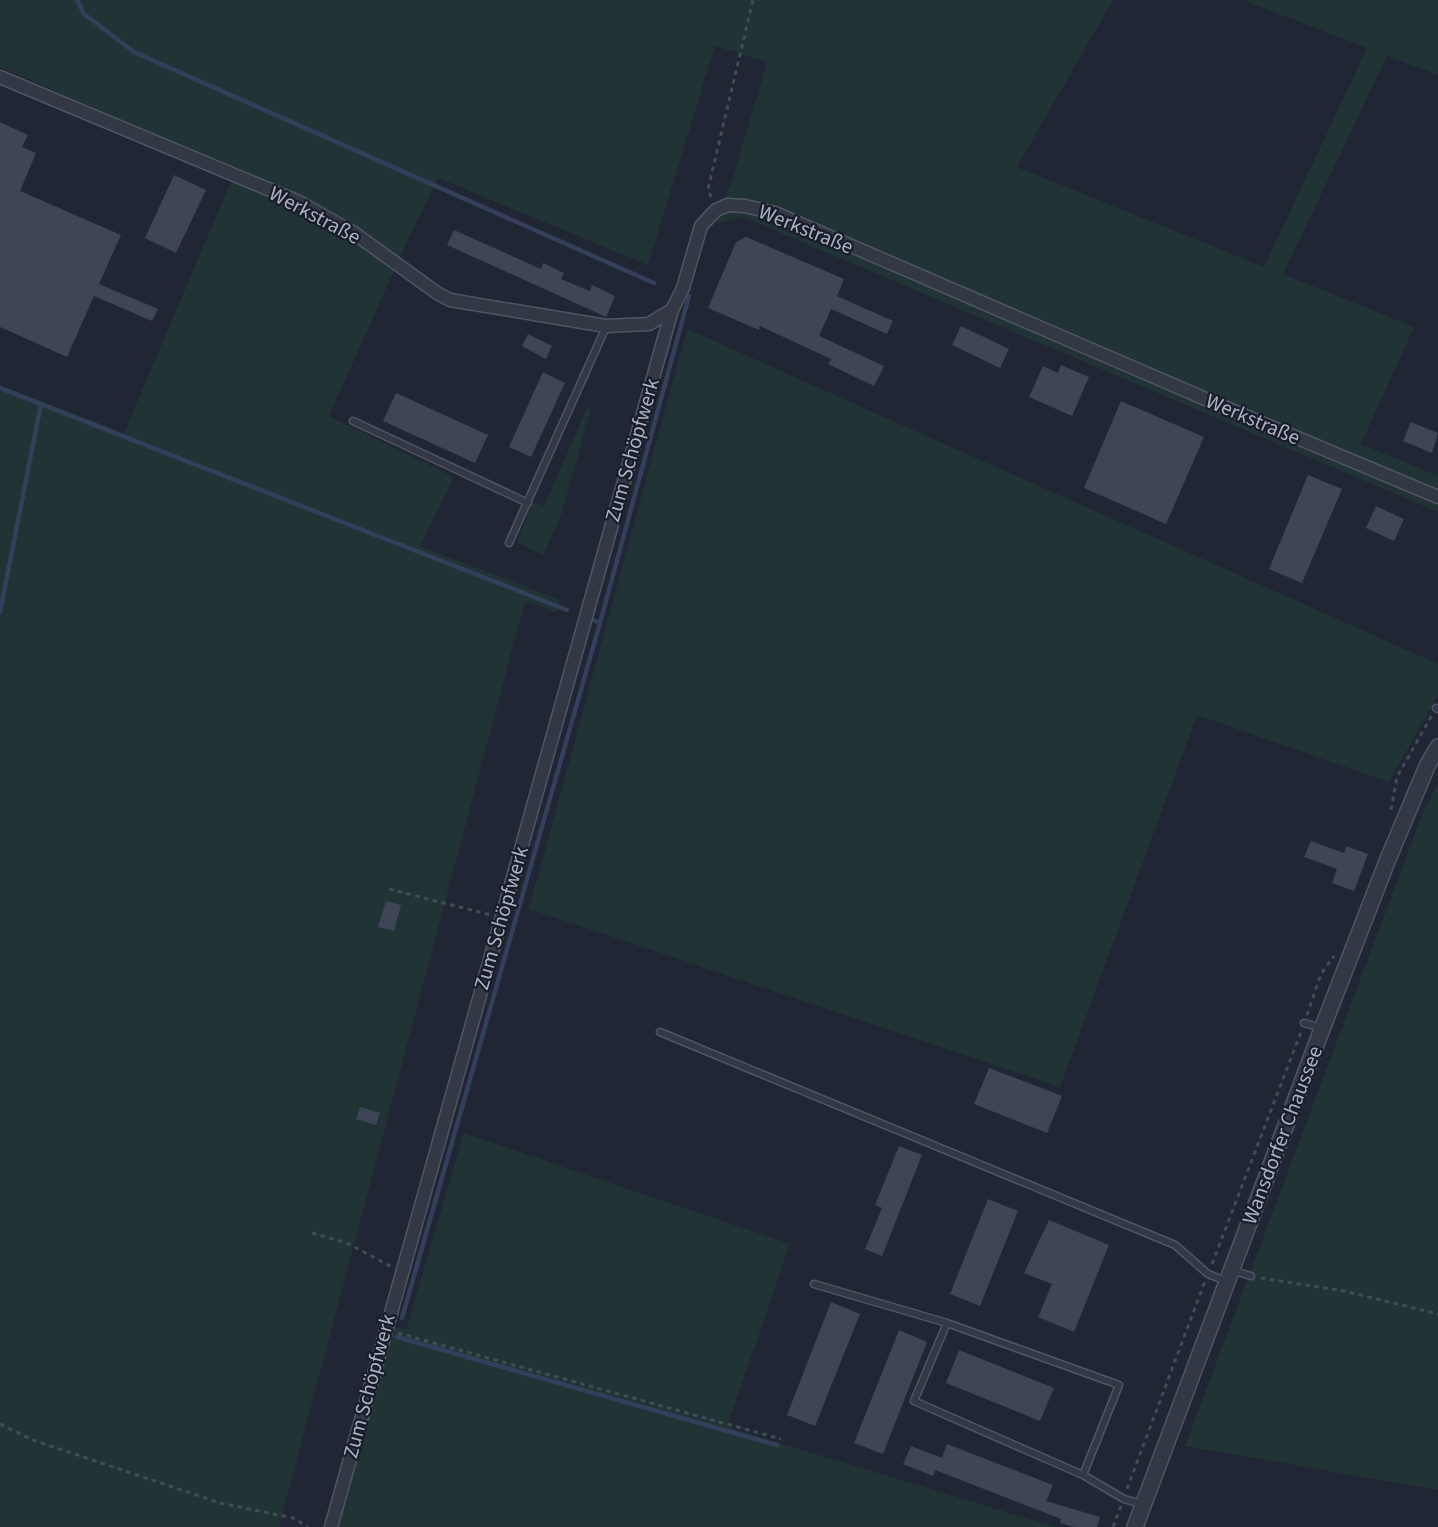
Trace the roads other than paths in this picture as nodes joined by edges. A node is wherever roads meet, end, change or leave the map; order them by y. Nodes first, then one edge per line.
1 (0, 77) edge
2 (672, 310) junction
3 (606, 326) junction
4 (353, 421) dead end
5 (1438, 497) edge
6 (528, 503) junction
7 (509, 543) dead end
8 (1438, 747) edge
9 (1304, 1023) road end
10 (1322, 1029) junction
11 (660, 1032) dead end
12 (1229, 1276) junction
13 (1251, 1276) road end
14 (814, 1284) dead end
15 (947, 1323) junction
16 (1083, 1475) junction
17 (1143, 1505) junction
18 (331, 1527) edge
19 (1135, 1527) edge

1 - 3 street, Werkstraße
2 - 3 street, Werkstraße
2 - 5 street, Werkstraße
2 - 18 street, Zum Schöpfwerk
3 - 6 lane
4 - 6 lane
6 - 7 lane
8 - 10 street, Wansdorfer Chaussee
9 - 10 lane
10 - 12 street, Wansdorfer Chaussee
11 - 12 lane
12 - 13 lane
12 - 17 street, Wansdorfer Chaussee
14 - 15 lane
15 - 16 lane
15 - 16 lane
16 - 17 lane
17 - 19 street, Wansdorfer Chaussee

